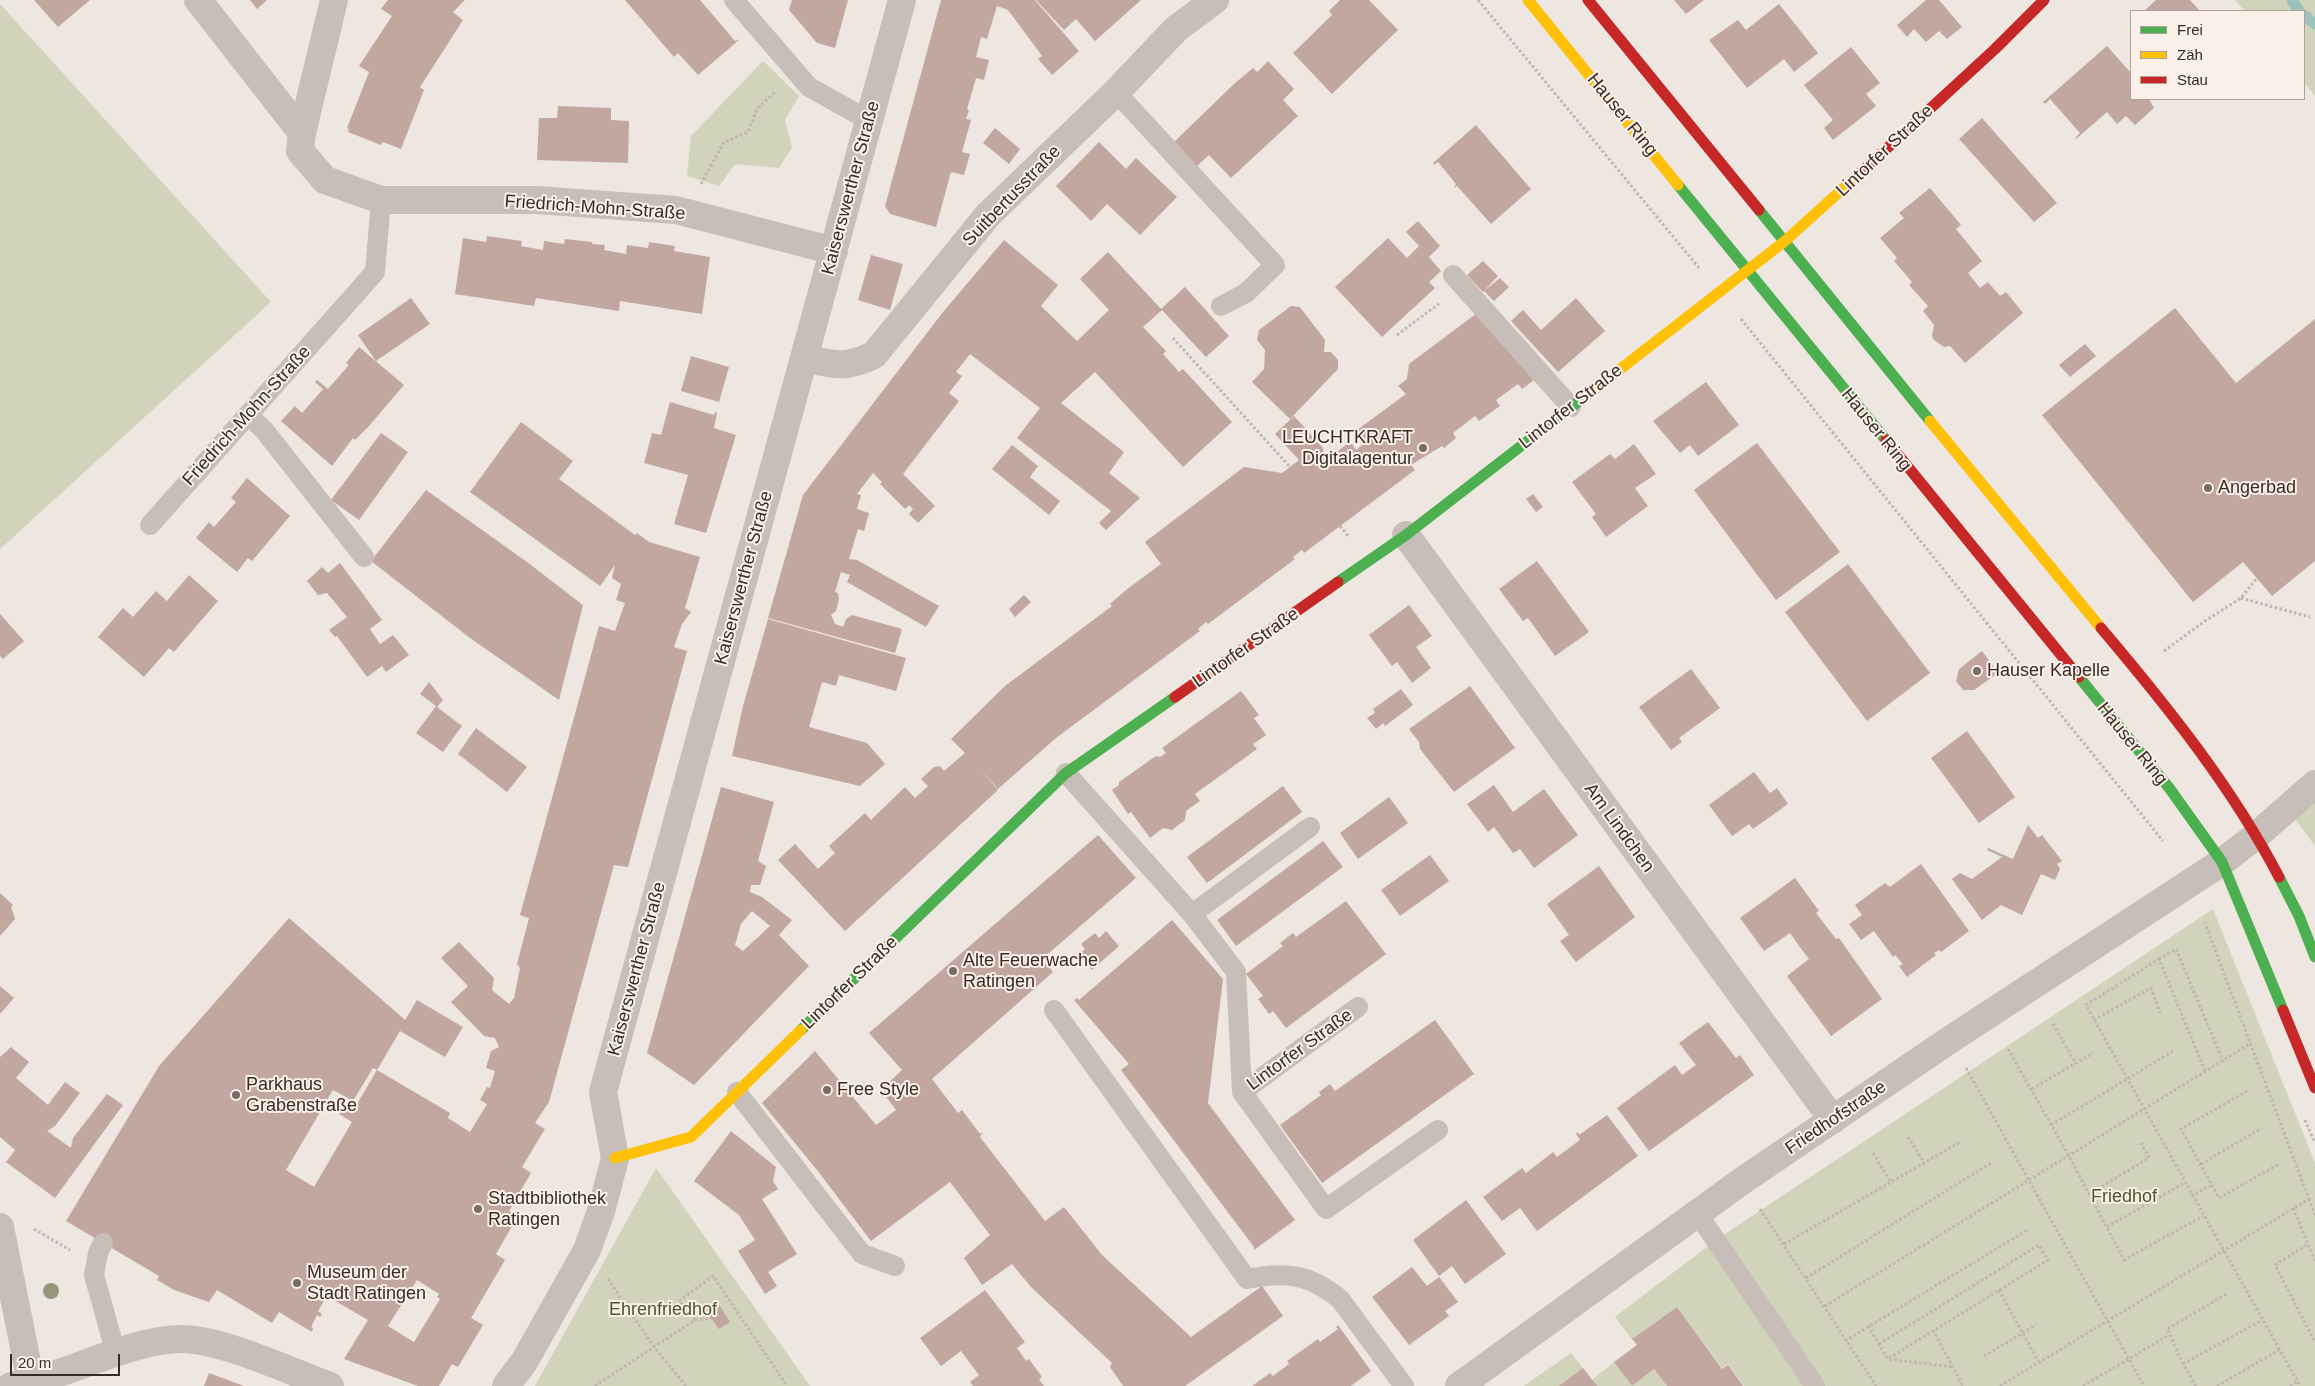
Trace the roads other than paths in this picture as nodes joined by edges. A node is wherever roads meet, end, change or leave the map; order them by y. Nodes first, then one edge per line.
1 (198, 0) edge
2 (334, 0) edge
3 (734, 0) edge
4 (902, 0) edge
5 (1215, 0) edge
6 (1528, 0) edge
7 (1588, 0) edge
8 (2044, 0) edge
9 (1116, 92) junction
10 (870, 121) junction
11 (302, 133) junction
12 (381, 200) junction
13 (1785, 241) junction
14 (834, 251) junction
15 (1747, 270) junction
16 (1458, 280) road end
17 (1220, 306) dead end
18 (804, 358) junction
19 (1571, 407) junction
20 (248, 415) junction
21 (150, 525) dead end
22 (1406, 535) junction
23 (364, 558) dead end
24 (1066, 773) junction
25 (2315, 784) edge
26 (1310, 827) dead end
27 (2257, 835) junction
28 (2213, 868) junction
29 (1192, 914) junction
30 (2315, 957) edge
31 (1358, 1007) dead end
32 (1054, 1010) dead end
33 (2315, 1088) edge
34 (737, 1092) junction
35 (1242, 1092) junction
36 (1833, 1120) junction
37 (1438, 1130) dead end
38 (615, 1158) junction
39 (1697, 1214) junction
40 (0, 1227) edge
41 (100, 1248) road end
42 (895, 1266) dead end
43 (116, 1354) junction
44 (21, 1384) edge
45 (330, 1386) edge
46 (506, 1386) edge
47 (1404, 1386) edge
48 (1459, 1386) edge
49 (1815, 1386) edge

1 - 11 street
2 - 11 street
3 - 10 lane
4 - 10 street, Kaiserswerther Straße
5 - 9 street, Suitbertusstraße
6 - 15 main road, Hauser Ring
7 - 13 main road
8 - 13 main road, Lintorfer Straße
9 - 17 lane
9 - 18 street, Suitbertusstraße
10 - 14 street, Kaiserswerther Straße
11 - 12 street, Friedrich-Mohn-Straße
12 - 14 street, Friedrich-Mohn-Straße
12 - 20 lane, Friedrich-Mohn-Straße
13 - 15 main road, Lintorfer Straße
13 - 27 main road
14 - 18 street, Kaiserswerther Straße
15 - 19 main road, Lintorfer Straße
15 - 28 main road, Hauser Ring
16 - 19 lane
18 - 38 street, Kaiserswerther Straße
19 - 22 main road, Lintorfer Straße
20 - 21 lane, Friedrich-Mohn-Straße
20 - 23 lane
22 - 24 main road, Lintorfer Straße
22 - 36 street, Am Lindchen
24 - 29 lane, Lintorfer Straße
24 - 34 main road, Lintorfer Straße
25 - 27 street
26 - 29 lane
27 - 28 street
27 - 30 main road
28 - 33 main road, Hauser Ring
28 - 36 street, Friedhofstraße
29 - 35 lane, Lintorfer Straße
31 - 35 lane, Lintorfer Straße
32 - 47 lane
34 - 38 main road, Lintorfer Straße
34 - 42 lane
35 - 37 lane, Lintorfer Straße
36 - 39 street, Friedhofstraße
38 - 46 street
39 - 48 street, Friedhofstraße
39 - 49 lane
40 - 44 street
41 - 43 lane
43 - 44 street
43 - 45 street

